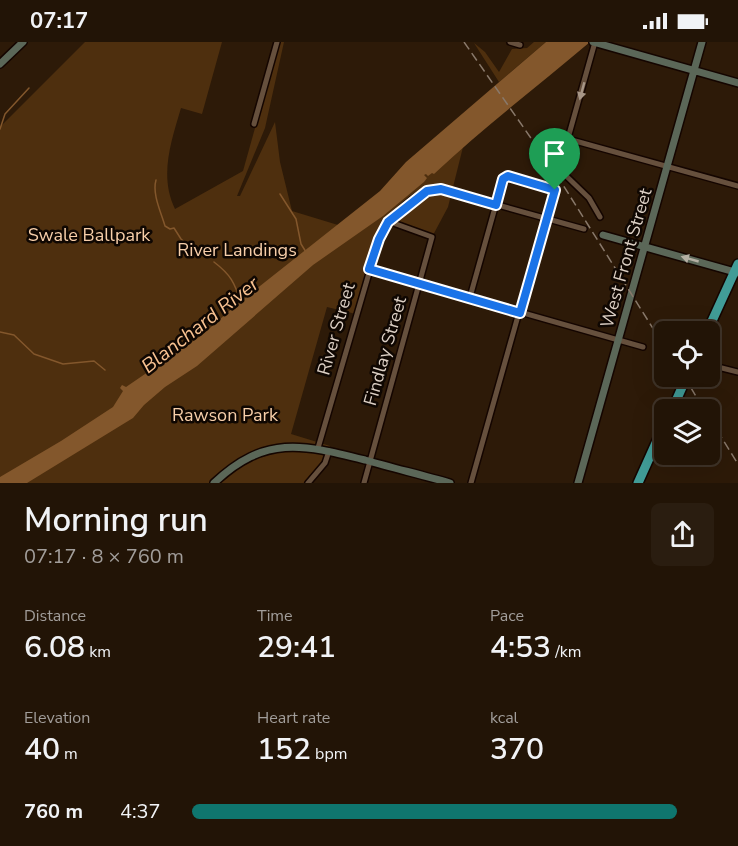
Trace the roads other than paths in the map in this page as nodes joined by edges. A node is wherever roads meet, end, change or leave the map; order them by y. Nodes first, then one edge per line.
1 (22, 42) edge
2 (277, 42) edge
3 (510, 42) edge
4 (594, 42) edge
5 (702, 42) edge
6 (520, 45) dead end
7 (0, 64) edge
8 (694, 70) junction
9 (738, 83) edge
10 (254, 124) dead end
11 (568, 139) junction
12 (667, 166) junction
13 (560, 170) junction
14 (738, 186) edge
15 (555, 190) junction
16 (496, 205) junction
17 (600, 217) dead end
18 (546, 218) junction
19 (390, 219) junction
20 (584, 229) dead end
21 (603, 235) dead end
22 (645, 246) junction
23 (369, 269) junction
24 (737, 270) edge
25 (420, 283) junction
26 (470, 297) junction
27 (520, 313) junction
28 (712, 321) edge
29 (618, 340) junction
30 (643, 347) dead end
31 (720, 368) edge
32 (738, 372) edge
33 (654, 447) edge
34 (318, 448) junction
35 (329, 451) junction
36 (370, 461) junction
37 (214, 483) edge
38 (308, 483) edge
39 (364, 483) edge
40 (450, 483) edge
41 (471, 483) edge
42 (578, 483) edge
43 (638, 483) edge

1 - 7 street
2 - 10 street
3 - 6 street
4 - 8 street
4 -> 11 street
5 - 8 street, West Front Street
8 - 9 street
8 - 12 street, West Front Street
11 - 12 street
11 - 13 street
12 - 14 street
12 - 22 street, West Front Street
13 - 15 street
13 - 17 street
15 - 16 street
15 - 18 street
16 - 18 street
16 - 19 street
16 - 26 street
18 - 20 street
18 - 27 street
19 - 23 street, River Street
19 - 25 street, Findlay Street
21 - 22 street
24 -> 22 street
22 - 29 street, West Front Street
23 - 25 street
23 - 34 street, River Street
24 - 28 highway
25 - 26 street
25 - 36 street, Findlay Street
26 - 27 street
27 - 29 street
27 - 41 street
29 - 30 street
29 - 42 street, West Front Street
31 - 32 street
33 - 43 highway
34 - 35 street
34 - 37 street
35 - 36 street
35 - 38 street
36 - 39 street, Findlay Street
36 - 40 street

